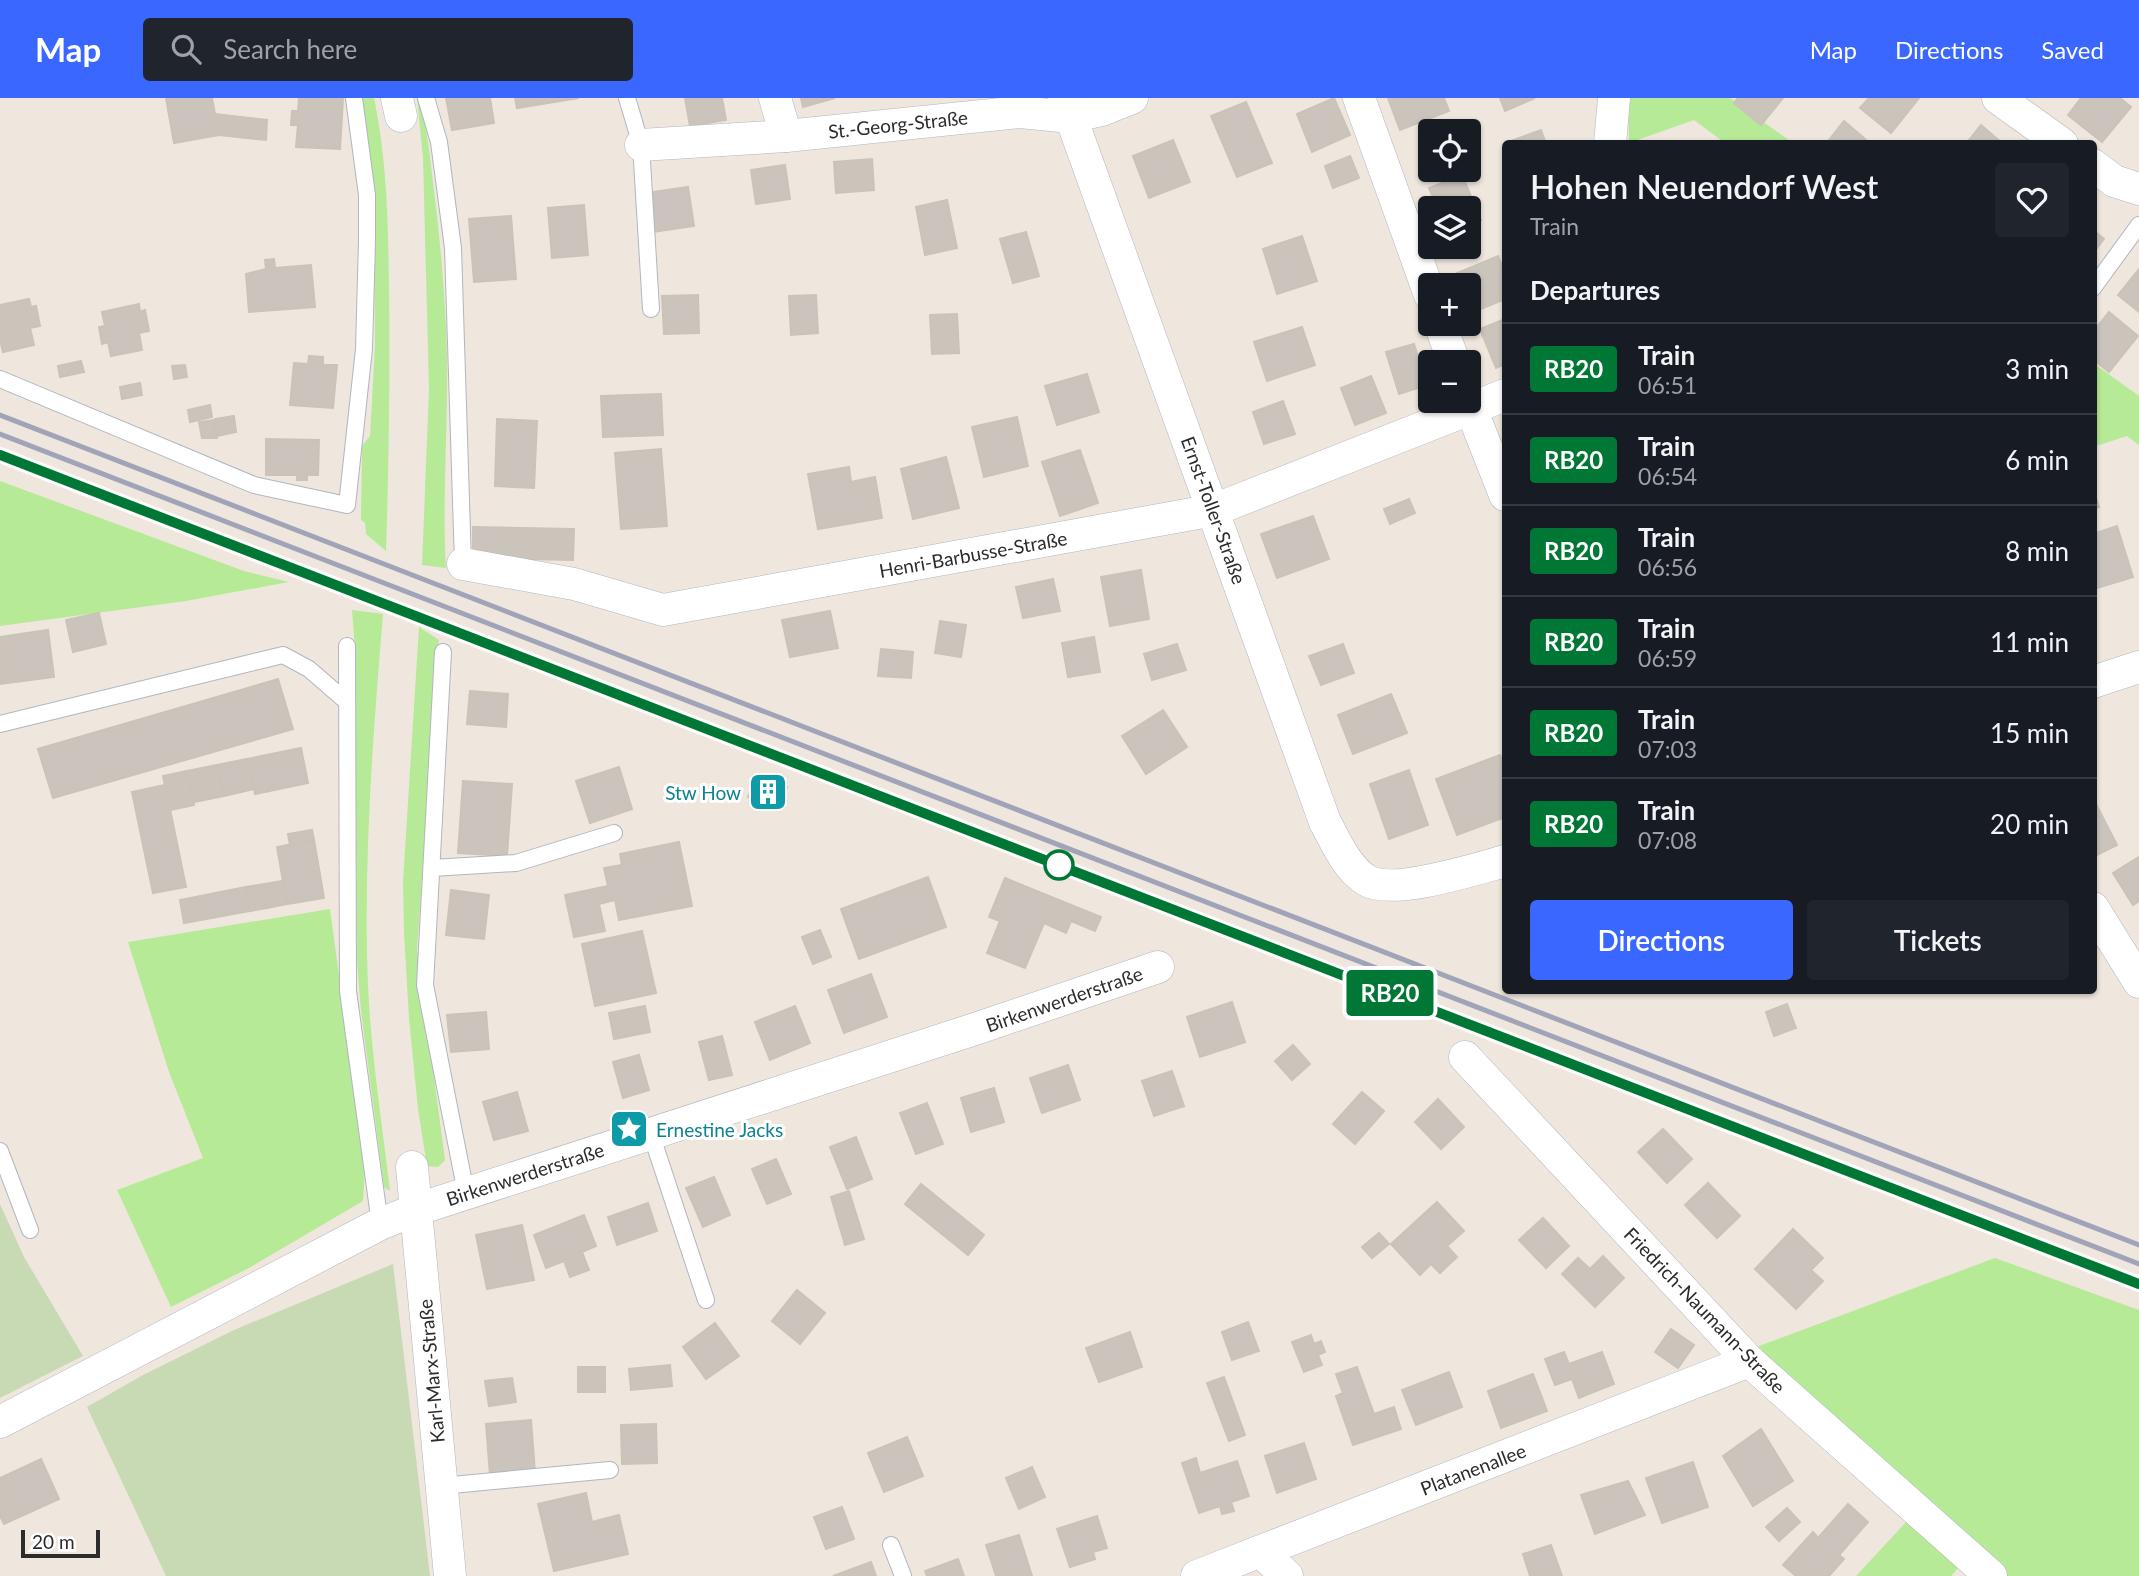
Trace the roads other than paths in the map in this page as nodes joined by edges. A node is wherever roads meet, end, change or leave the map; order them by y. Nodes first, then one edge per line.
1 (354, 98) edge
2 (426, 98) edge
3 (627, 98) edge
4 (775, 98) edge
5 (1132, 98) edge
6 (1359, 98) edge
7 (1614, 98) edge
8 (1998, 98) edge
9 (1067, 108) edge
10 (786, 136) junction
11 (1610, 140) edge
12 (2056, 140) edge
13 (641, 145) junction
14 (2097, 168) edge
15 (2139, 189) edge
16 (2139, 225) edge
17 (1422, 273) edge
18 (2097, 283) edge
19 (651, 309) dead end
20 (0, 379) edge
21 (1502, 397) edge
22 (1481, 402) edge
23 (1450, 413) edge
24 (1472, 413) edge
25 (1502, 488) edge
26 (1214, 510) junction
27 (463, 564) joint
28 (347, 646) dead end
29 (443, 653) dead end
30 (2139, 667) edge
31 (2097, 681) edge
32 (347, 702) junction
33 (0, 724) edge
34 (614, 833) dead end
35 (1502, 862) edge
36 (432, 868) junction
37 (2097, 914) edge
38 (1158, 967) dead end
39 (2139, 982) edge
40 (1465, 1057) dead end
41 (651, 1134) junction
42 (0, 1150) edge
43 (412, 1167) dead end
44 (466, 1194) junction
45 (415, 1210) junction
46 (380, 1224) junction
47 (30, 1230) dead end
48 (706, 1300) dead end
49 (1749, 1361) junction
50 (0, 1422) edge
51 (610, 1470) dead end
52 (441, 1486) junction
53 (891, 1545) dead end
54 (1261, 1552) junction
55 (450, 1576) edge
56 (903, 1576) edge
57 (1197, 1576) edge
58 (1286, 1576) edge
59 (1992, 1576) edge

1 - 20 lane
2 - 27 lane
3 - 13 lane
4 - 10 street
5 - 9 street, St.-Georg-Straße
6 - 17 street
7 - 11 street
8 - 12 street
9 - 10 street, St.-Georg-Straße
9 - 26 street, Ernst-Toller-Straße
10 - 13 street, St.-Georg-Straße
13 - 19 lane
14 - 15 street
16 - 18 lane
21 - 22 street, Henri-Barbusse-Straße
23 - 26 street, Henri-Barbusse-Straße
24 - 25 street
26 - 27 street, Henri-Barbusse-Straße
26 - 35 street, Ernst-Toller-Straße
28 - 32 lane
29 - 36 lane
30 - 31 street
32 - 33 lane
32 - 46 lane
34 - 36 lane
36 - 44 lane
37 - 39 street
38 - 41 street, Birkenwerderstraße
40 - 49 street, Friedrich-Naumann-Straße
41 - 44 street, Birkenwerderstraße
41 - 48 lane
42 - 47 lane
43 - 45 street, Karl-Marx-Straße
44 - 45 street, Birkenwerderstraße
45 - 46 street, Birkenwerderstraße
45 - 52 street, Karl-Marx-Straße
46 - 50 street, Birkenwerderstraße
49 - 54 street, Platanenallee
49 - 59 street, Friedrich-Naumann-Straße
51 - 52 lane
52 - 55 street, Karl-Marx-Straße
53 - 56 lane
54 - 57 street, Platanenallee
54 - 58 street

